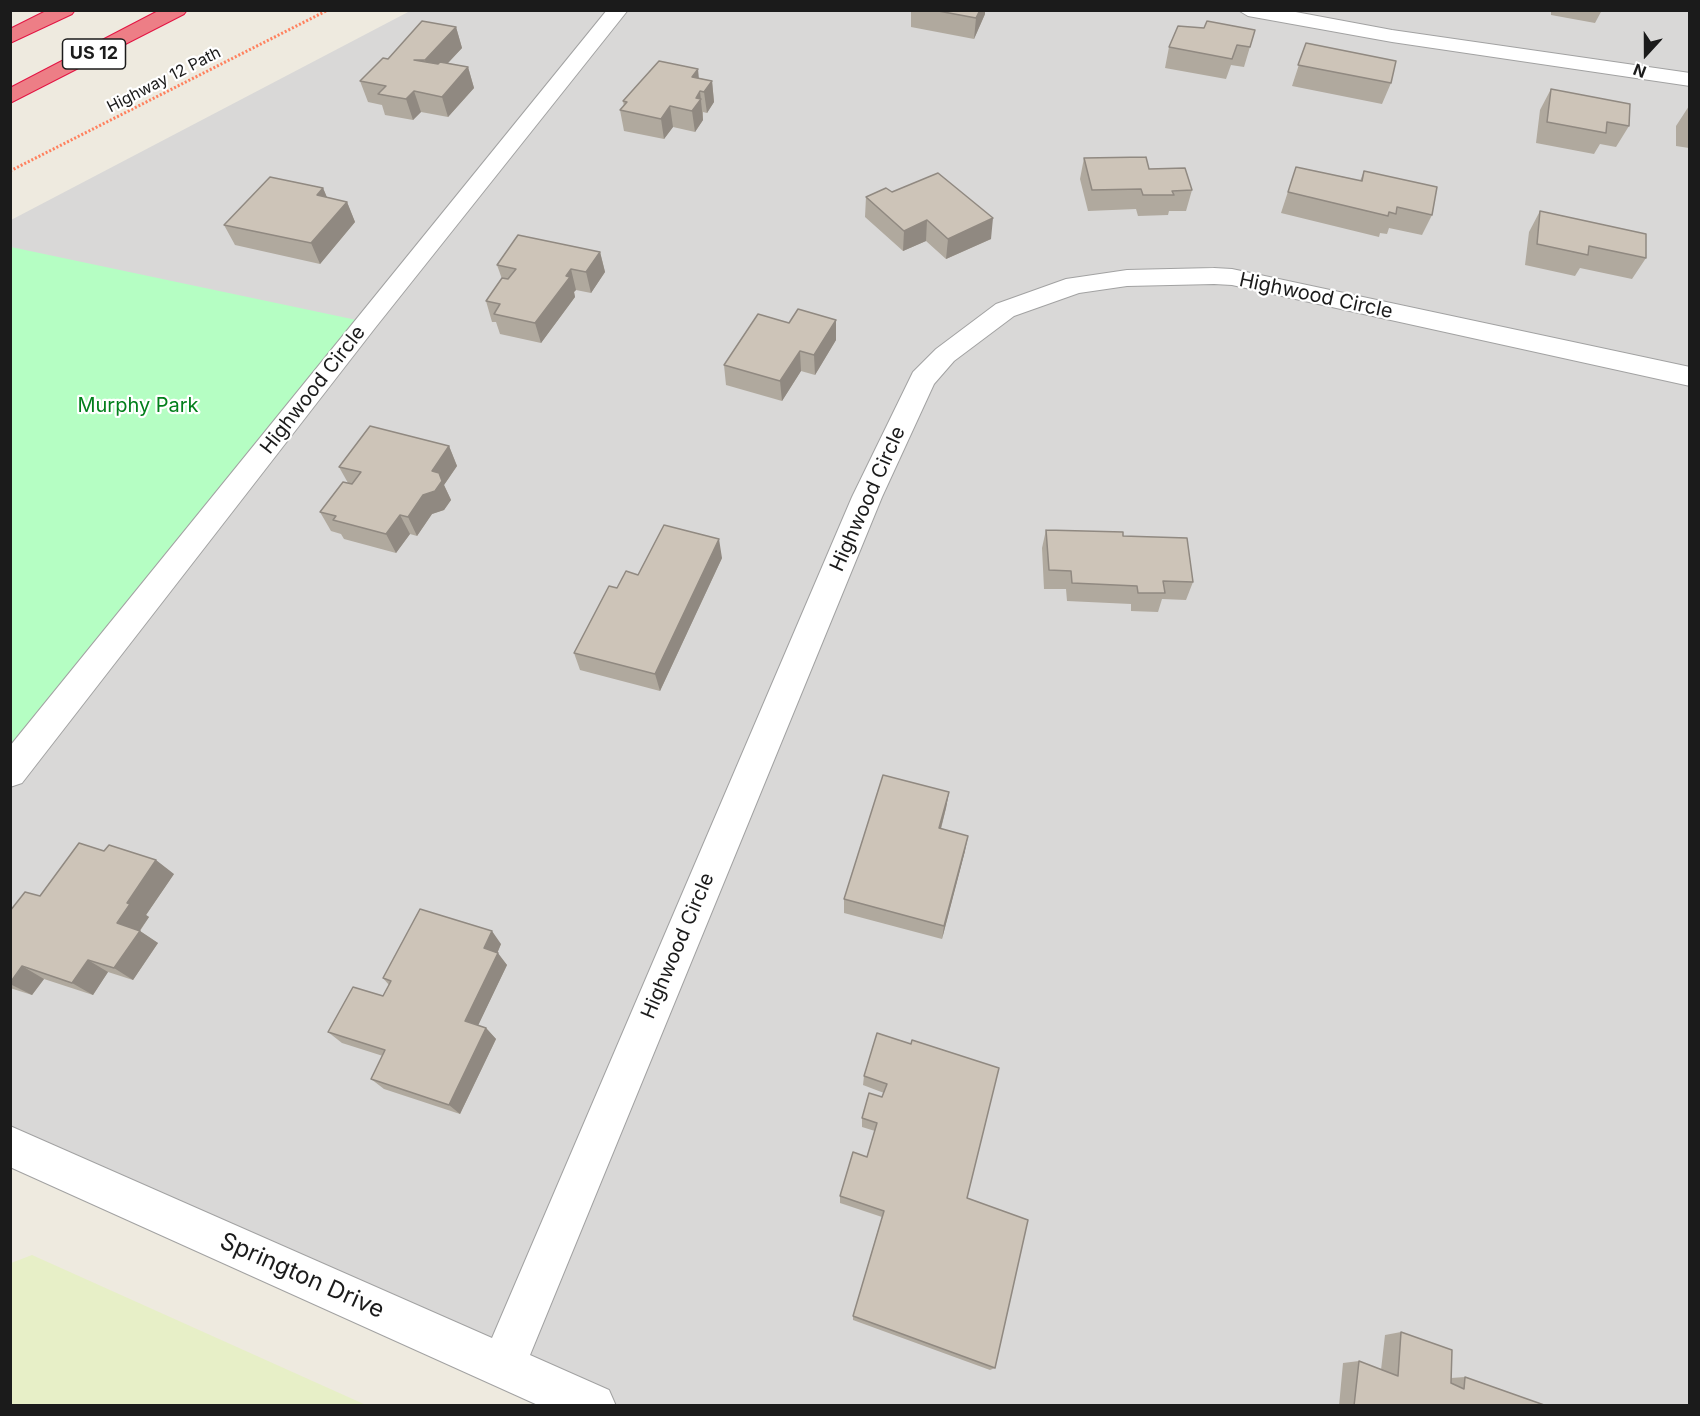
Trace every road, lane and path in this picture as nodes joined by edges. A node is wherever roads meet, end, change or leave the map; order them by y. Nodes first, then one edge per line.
1 (65, 10) edge
2 (177, 10) edge
3 (328, 10) edge
4 (618, 10) edge
5 (1248, 10) edge
6 (10, 37) edge
7 (1689, 80) edge
8 (10, 97) edge
9 (10, 171) edge
10 (1689, 377) edge
11 (10, 772) edge
12 (10, 1146) edge
13 (503, 1365) junction
14 (593, 1406) edge

1 - 6 highway, US 12
2 - 8 highway, US 12
3 - 9 path, Highway 12 Path
4 - 11 street, Highwood Circle
5 - 7 street
10 - 13 street, Highwood Circle
12 - 13 street, Springton Drive
13 - 14 street, Springton Drive

